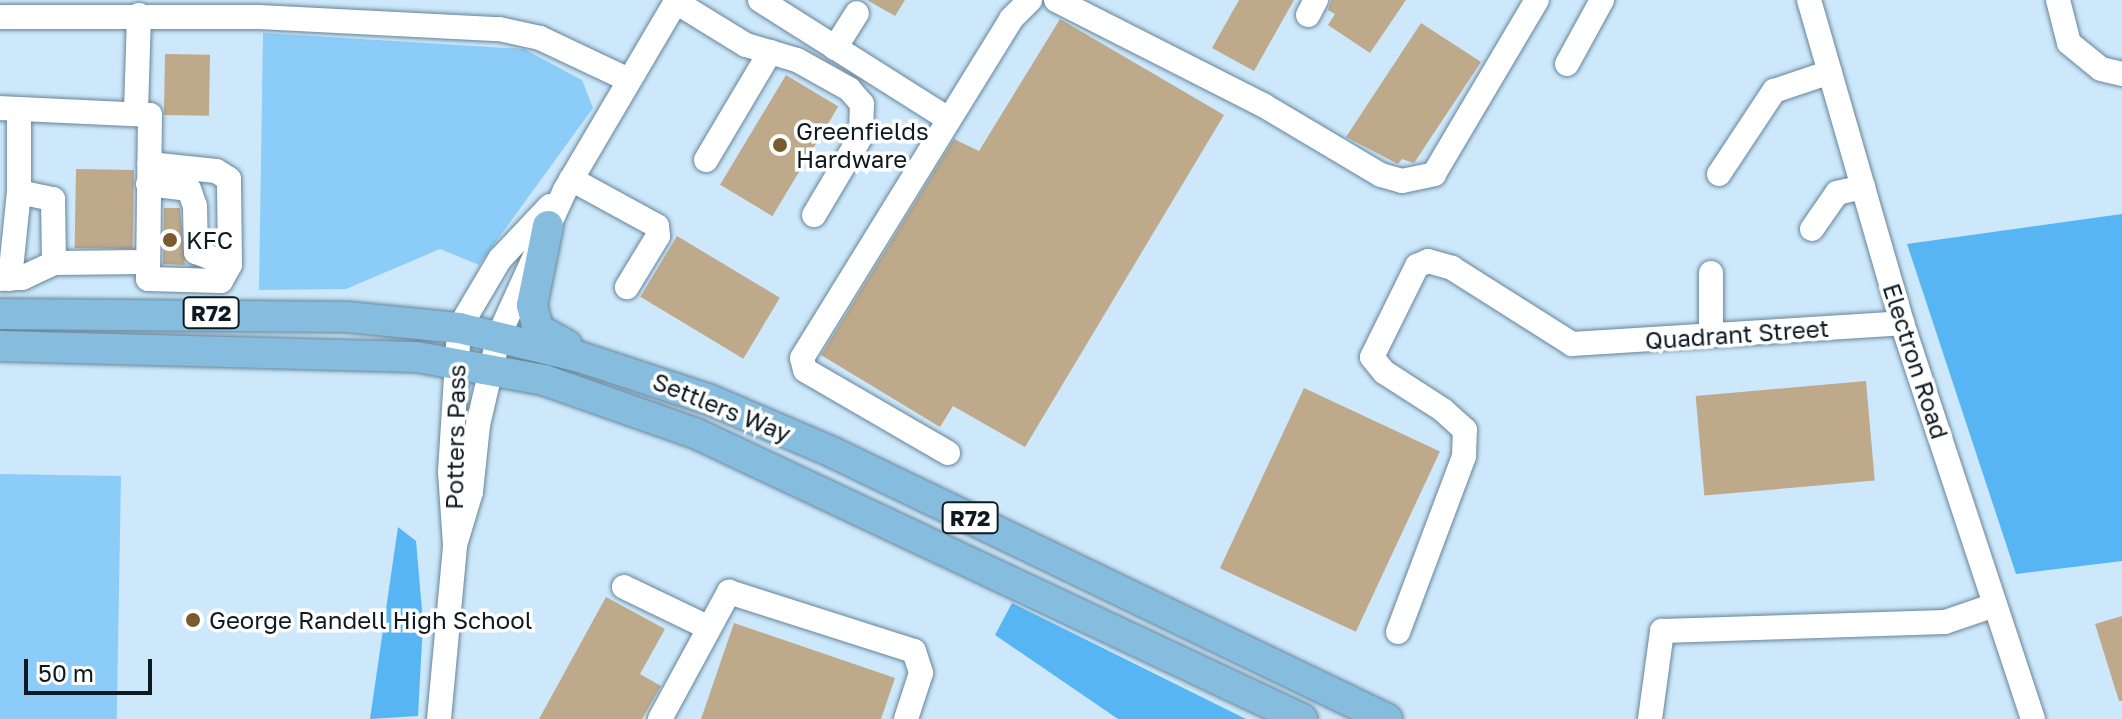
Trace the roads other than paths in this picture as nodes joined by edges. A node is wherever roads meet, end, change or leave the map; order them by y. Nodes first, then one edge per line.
1 (760, 0) edge
2 (1030, 0) edge
3 (1056, 0) edge
4 (1537, 0) edge
5 (1602, 0) edge
6 (1809, 0) edge
7 (2058, 0) edge
8 (677, 1) edge
9 (263, 8) edge
10 (857, 13) dead end
11 (139, 15) junction
12 (0, 17) edge
13 (835, 48) junction
14 (770, 52) junction
15 (1567, 64) dead end
16 (1830, 72) junction
17 (2122, 74) edge
18 (629, 80) junction
19 (10, 109) edge
20 (136, 111) junction
21 (948, 119) junction
22 (706, 160) dead end
23 (149, 174) junction
24 (1719, 174) dead end
25 (568, 184) junction
26 (1863, 187) junction
27 (19, 192) junction
28 (814, 215) dead end
29 (548, 226) junction
30 (1812, 229) dead end
31 (7, 240) edge
32 (144, 262) junction
33 (230, 265) junction
34 (30, 267) edge
35 (1711, 273) dead end
36 (627, 287) dead end
37 (51, 313) junction
38 (0, 314) edge
39 (1902, 323) junction
40 (459, 328) junction
41 (499, 335) junction
42 (1711, 335) junction
43 (0, 346) edge
44 (456, 360) junction
45 (492, 368) junction
46 (649, 378) junction
47 (948, 453) dead end
48 (455, 545) junction
49 (624, 587) dead end
50 (1995, 605) junction
51 (707, 627) junction
52 (1398, 632) dead end
53 (439, 719) edge
54 (660, 719) edge
55 (906, 719) edge
56 (1302, 719) edge
57 (1387, 719) edge
58 (1650, 719) edge
59 (2033, 719) edge

1 - 13 street
2 - 21 street
3 - 4 street
5 - 15 street
6 - 16 street, Electron Road
7 - 17 street
8 - 14 street
8 - 18 street
9 - 11 street
9 - 18 street
10 - 13 street
11 - 12 street
11 - 20 street
13 - 21 street
14 - 22 street
14 - 28 street
16 - 24 street
16 - 26 street, Electron Road
18 - 25 street
19 - 20 street
19 - 27 street
20 - 23 street
21 - 47 street
23 - 32 street
23 - 33 street
23 - 33 street
25 - 29 street, Potters Pass
25 - 36 street
25 - 40 street
26 - 30 street
26 - 39 street, Electron Road
27 - 31 street
27 - 34 street
29 - 41 street, Potters Pass
29 - 46 main road
31 - 34 street
31 - 34 street
32 - 33 street
32 - 34 street
34 - 37 street
35 - 42 street
37 - 38 main road, Settlers Way / R72
37 - 40 main road, Settlers Way / R72
39 - 42 street, Quadrant Street
39 - 50 street, Electron Road
40 - 41 main road, Settlers Way / R72
40 - 44 street, Potters Pass
41 - 45 street, Potters Pass
41 - 46 main road, Settlers Way / R72
42 - 52 street, Quadrant Street
43 - 44 main road, Settlers Way / R72
44 - 45 main road, Settlers Way / R72
44 - 48 street, Potters Pass
45 - 48 street, Potters Pass
45 - 56 main road, Settlers Way / R72
46 - 57 main road, Settlers Way / R72
48 - 53 street, Potters Pass
49 - 51 street
50 - 58 street
50 - 59 street, Electron Road
51 - 54 street
51 - 55 street

